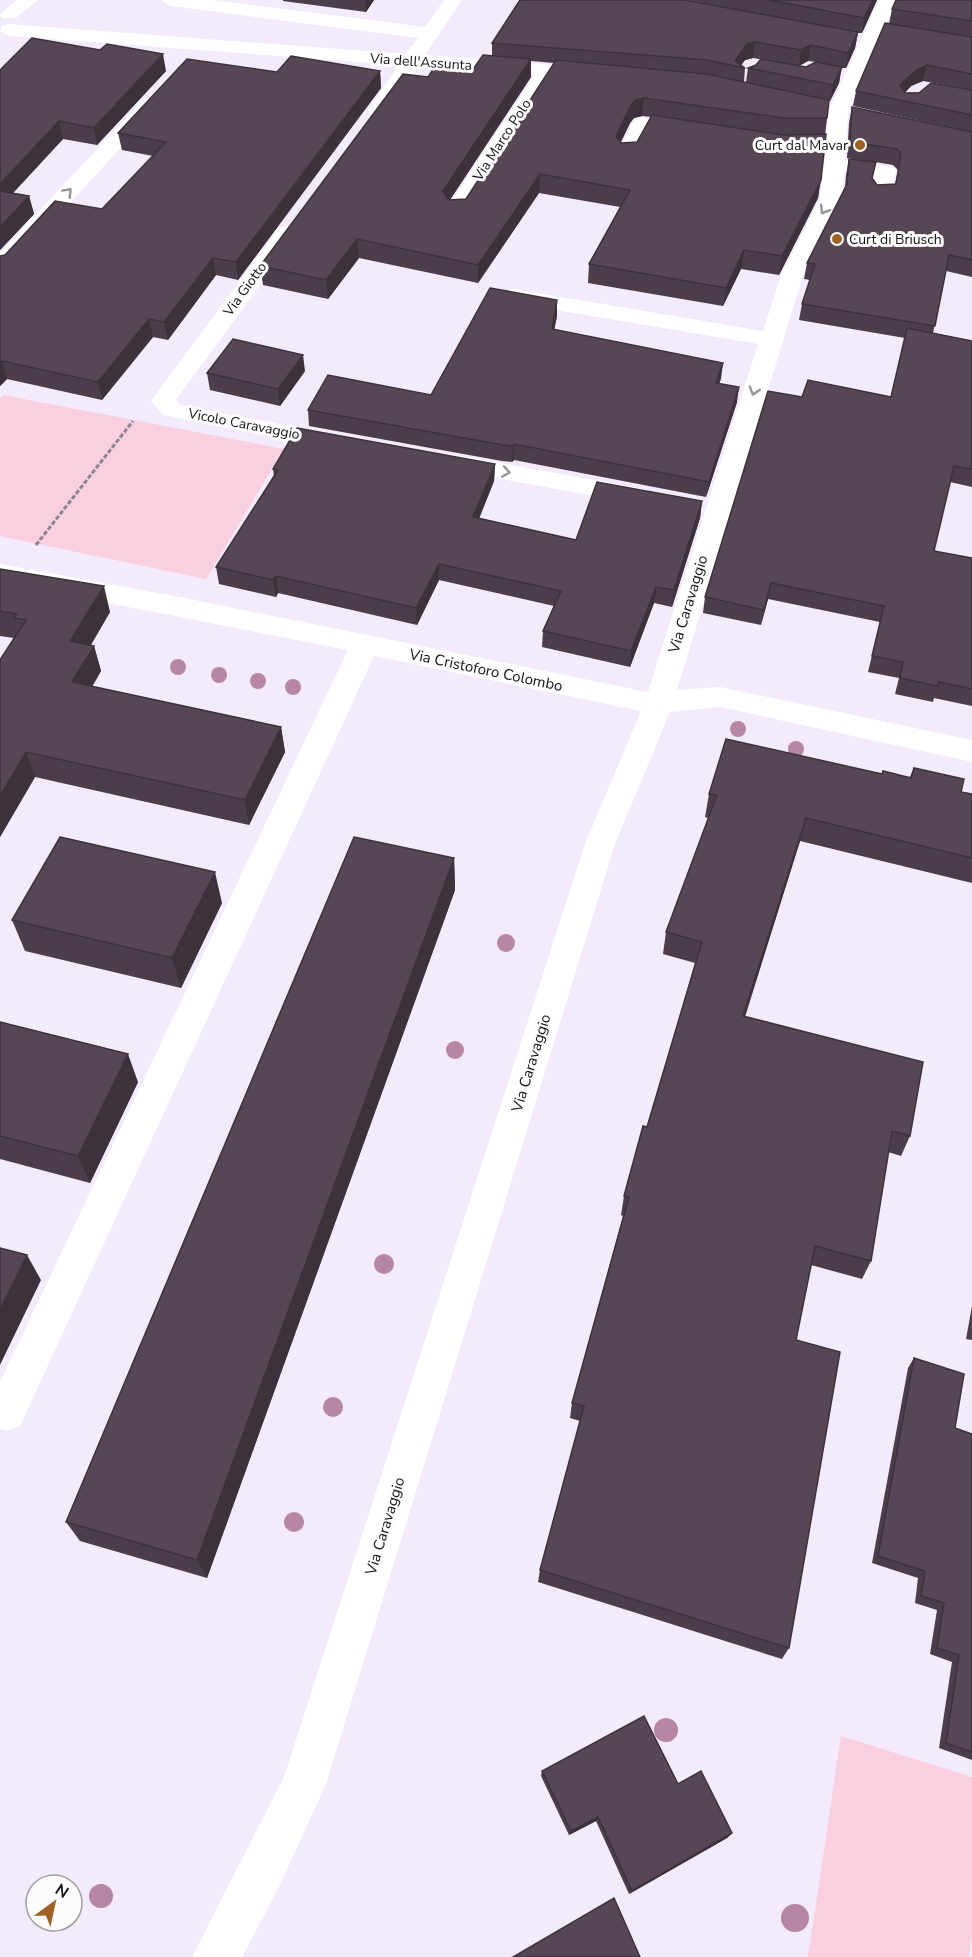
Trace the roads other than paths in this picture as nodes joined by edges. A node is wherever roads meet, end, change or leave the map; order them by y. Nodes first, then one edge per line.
1 (29, 0) edge
2 (170, 0) edge
3 (453, 0) edge
4 (888, 0) edge
5 (5, 22) edge
6 (432, 34) junction
7 (898, 34) edge
8 (873, 37) junction
9 (847, 39) edge
10 (203, 46) junction
11 (413, 62) junction
12 (187, 64) edge
13 (548, 70) junction
14 (831, 74) edge
15 (615, 76) edge
16 (854, 78) junction
17 (163, 90) edge
18 (364, 128) edge
19 (711, 134) edge
20 (829, 151) junction
21 (627, 155) edge
22 (882, 194) edge
23 (456, 211) edge
24 (302, 213) edge
25 (0, 266) edge
26 (514, 296) edge
27 (769, 339) junction
28 (163, 401) joint
29 (362, 446) edge
30 (432, 459) edge
31 (663, 500) edge
32 (8, 575) edge
33 (0, 601) edge
34 (365, 644) junction
35 (659, 704) junction
36 (972, 751) edge
37 (6, 1412) dead end
38 (216, 1957) edge

1 - 5 street
2 - 6 street
3 - 6 street
4 - 8 street
5 - 10 street, Via dell'Assunta
6 - 11 street
7 - 8 street
8 - 9 street
8 - 16 street
10 - 11 street, Via dell'Assunta
10 - 12 street
11 - 13 street, Via dell'Assunta
11 - 18 street
13 - 15 street, Via dell'Assunta
13 - 23 street, Via Marco Polo
14 - 16 street
16 - 20 street, Via Caravaggio
25 -> 17 street
19 - 21 street
20 - 22 street
20 -> 27 street, Via Caravaggio
24 - 28 street, Via Giotto
26 - 27 street
27 -> 35 street, Via Caravaggio
28 - 29 street, Vicolo Caravaggio
30 -> 31 street
32 - 33 street
32 - 34 street, Via Cristoforo Colombo
34 - 35 street, Via Cristoforo Colombo
34 - 37 street
35 - 36 street, Via Cristoforo Colombo
35 - 38 street, Via Caravaggio

